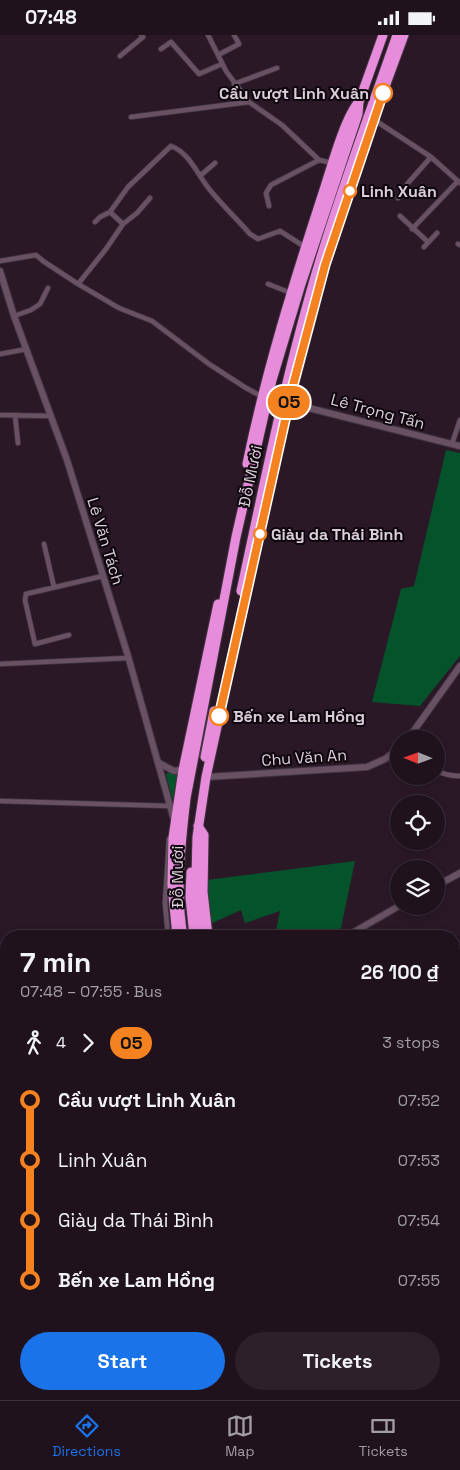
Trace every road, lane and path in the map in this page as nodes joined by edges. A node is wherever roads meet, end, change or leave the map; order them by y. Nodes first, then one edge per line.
1 (141, 35) edge
2 (208, 35) edge
3 (234, 35) edge
4 (383, 35) edge
5 (397, 35) edge
6 (404, 35) edge
7 (161, 49) dead end
8 (218, 55) junction
9 (120, 56) dead end
10 (389, 59) junction
11 (222, 64) junction
12 (277, 68) dead end
13 (391, 72) junction
14 (234, 84) junction
15 (249, 102) junction
16 (359, 102) junction
17 (131, 117) dead end
18 (371, 117) junction
19 (431, 157) junction
20 (319, 160) junction
21 (215, 163) dead end
22 (333, 163) junction
23 (200, 175) junction
24 (459, 182) edge
25 (150, 198) dead end
26 (398, 198) dead end
27 (269, 206) dead end
28 (110, 212) junction
29 (400, 216) dead end
30 (95, 222) dead end
31 (123, 224) junction
32 (412, 229) junction
33 (437, 233) dead end
34 (428, 243) junction
35 (305, 247) junction
36 (424, 247) dead end
37 (0, 261) edge
38 (0, 271) edge
39 (78, 284) junction
40 (268, 284) dead end
41 (48, 288) dead end
42 (2, 291) edge
43 (290, 293) junction
44 (14, 316) junction
45 (27, 349) junction
46 (0, 354) edge
47 (265, 397) junction
48 (286, 402) junction
49 (0, 415) edge
50 (15, 415) junction
51 (50, 416) junction
52 (460, 420) edge
53 (18, 443) dead end
54 (452, 444) junction
55 (460, 446) edge
56 (44, 544) dead end
57 (103, 575) junction
58 (54, 587) junction
59 (69, 635) dead end
60 (128, 658) junction
61 (0, 664) edge
62 (460, 666) edge
63 (414, 730) edge
64 (390, 755) edge
65 (159, 763) junction
66 (187, 769) junction
67 (445, 774) edge
68 (460, 776) edge
69 (204, 777) junction
70 (0, 801) edge
71 (170, 806) junction
72 (175, 823) junction
73 (198, 826) junction
74 (181, 840) junction
75 (460, 873) edge
76 (445, 881) edge
77 (390, 911) edge
78 (167, 930) edge
79 (176, 930) edge
80 (183, 930) edge
81 (194, 930) edge
82 (200, 930) edge
83 (207, 930) edge
84 (357, 930) edge

1 - 9 street
2 - 8 street
3 - 8 street
4 - 16 highway, Đỗ Mười
5 - 10 highway, Đỗ Mười
6 - 13 highway, Đỗ Mười
7 - 11 street
8 - 11 street
10 - 13 highway
10 - 18 highway, Đỗ Mười
11 - 14 street
12 - 14 street
13 - 18 highway, Đỗ Mười
14 - 15 street
15 - 17 street
15 - 20 street
16 - 22 highway, Đỗ Mười
16 - 47 highway, Đỗ Mười
18 - 19 street
18 - 48 highway, Đỗ Mười
19 - 24 street
19 - 26 street
20 - 22 street
20 - 27 street
21 - 23 street
22 - 35 highway, Đỗ Mười
23 - 28 street
23 - 35 street
24 - 32 street
25 - 31 street
28 - 30 street
28 - 31 street
29 - 32 street
31 - 39 street
32 - 34 street
33 - 34 street
34 - 36 street
35 - 43 highway, Đỗ Mười
37 - 39 street
38 - 42 main road, Lê Văn Tách
39 - 47 street
40 - 43 street
41 - 44 street
42 - 44 main road, Lê Văn Tách
43 - 47 highway, Đỗ Mười
44 - 45 main road, Lê Văn Tách
45 - 46 street
45 - 51 main road, Lê Văn Tách
47 - 48 highway
47 - 66 highway, Đỗ Mười
48 - 54 main road, Lê Trọng Tấn
48 - 69 highway, Đỗ Mười
49 - 50 street
50 - 51 street
50 - 53 street
51 - 57 main road, Lê Văn Tách
52 - 54 street
54 - 55 main road, Lê Trọng Tấn
56 - 58 street
57 - 58 street
57 - 60 main road, Lê Văn Tách
58 - 59 street
60 - 61 street
60 - 65 main road, Lê Văn Tách
62 - 63 main road
64 - 69 main road, Chu Văn An
65 - 66 main road
65 - 71 main road, Lê Văn Tách
66 - 72 highway, Đỗ Mười
66 - 74 highway, Đỗ Mười
67 - 68 street
69 - 73 highway
69 - 81 highway, Đỗ Mười
70 - 71 street
71 - 72 main road, Lê Văn Tách
72 - 74 main road, Lê Văn Tách
72 - 78 street
72 - 79 highway, Đỗ Mười
73 - 82 highway, Đỗ Mười
73 - 83 highway, Đỗ Mười
74 - 80 highway, Đỗ Mười
75 - 76 main road
77 - 84 main road

